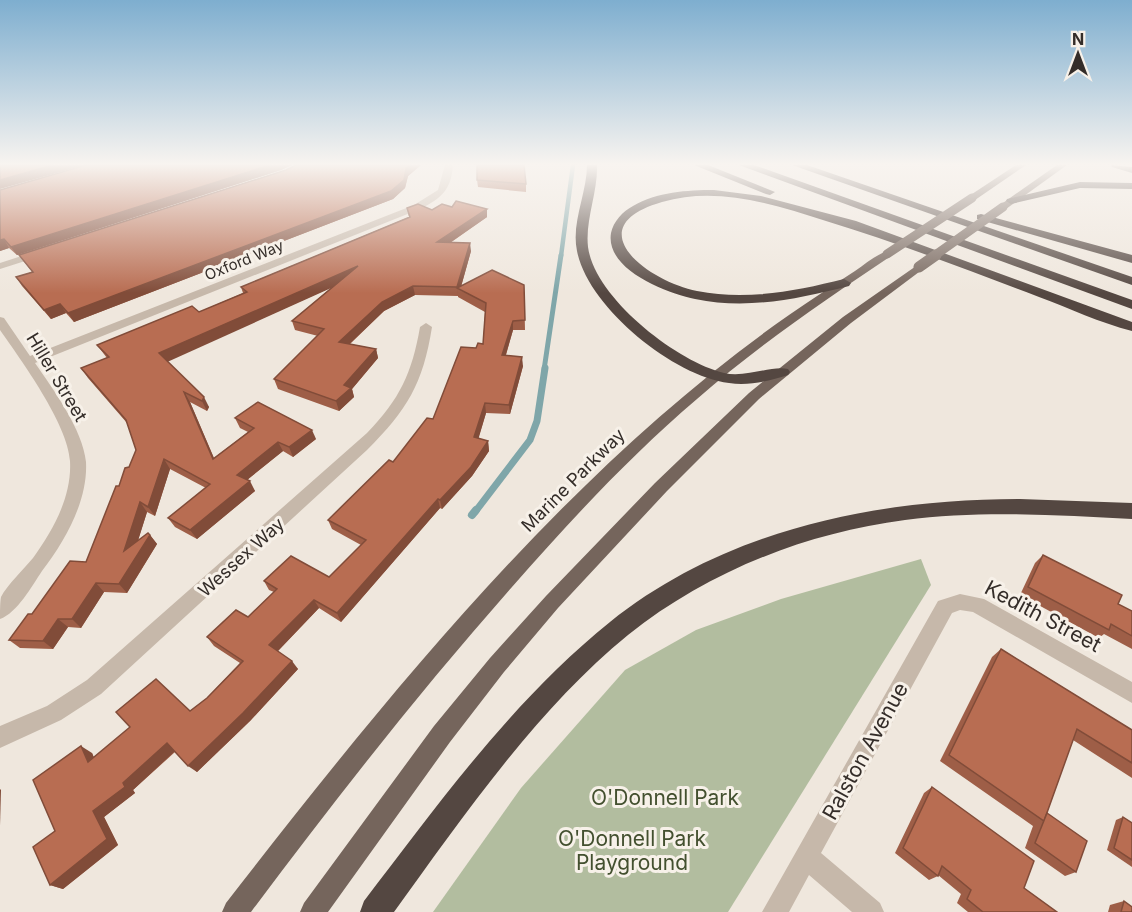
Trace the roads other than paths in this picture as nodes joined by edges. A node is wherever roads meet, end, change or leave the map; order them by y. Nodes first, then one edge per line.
1 (416, 208) edge
2 (586, 208) edge
3 (641, 208) edge
4 (794, 208) edge
5 (810, 208) edge
6 (862, 208) edge
7 (920, 208) edge
8 (955, 208) edge
9 (957, 208) edge
10 (1002, 208) edge
11 (863, 228) junction
12 (45, 251) edge
13 (1132, 259) edge
14 (0, 266) edge
15 (1132, 281) edge
16 (844, 283) junction
17 (1132, 305) edge
18 (0, 321) edge
19 (426, 327) dead end
20 (1132, 327) edge
21 (27, 362) junction
22 (782, 372) junction
23 (716, 375) junction
24 (1132, 511) edge
25 (962, 601) joint
26 (0, 611) edge
27 (1132, 693) edge
28 (0, 737) edge
29 (807, 857) junction
30 (235, 912) edge
31 (313, 912) edge
32 (375, 912) edge
33 (775, 912) edge
34 (871, 912) edge

1 - 21 street, Oxford Way
2 - 23 highway
3 - 16 highway
4 - 11 highway
5 - 11 highway
6 - 17 highway
7 - 15 highway
8 - 13 highway
9 - 16 main road, Marine Parkway, bridge
10 - 22 main road, bridge
11 - 20 highway
12 - 14 street
16 - 23 main road, Marine Parkway
18 - 21 street, Hiller Street
19 - 28 street, Wessex Way
21 - 26 street, Hiller Street
22 - 23 highway
22 - 31 main road
23 - 30 main road, Marine Parkway
24 - 32 highway
25 - 27 street, Kedith Street
25 - 29 street, Ralston Avenue
29 - 33 street, Ralston Avenue
29 - 34 street

